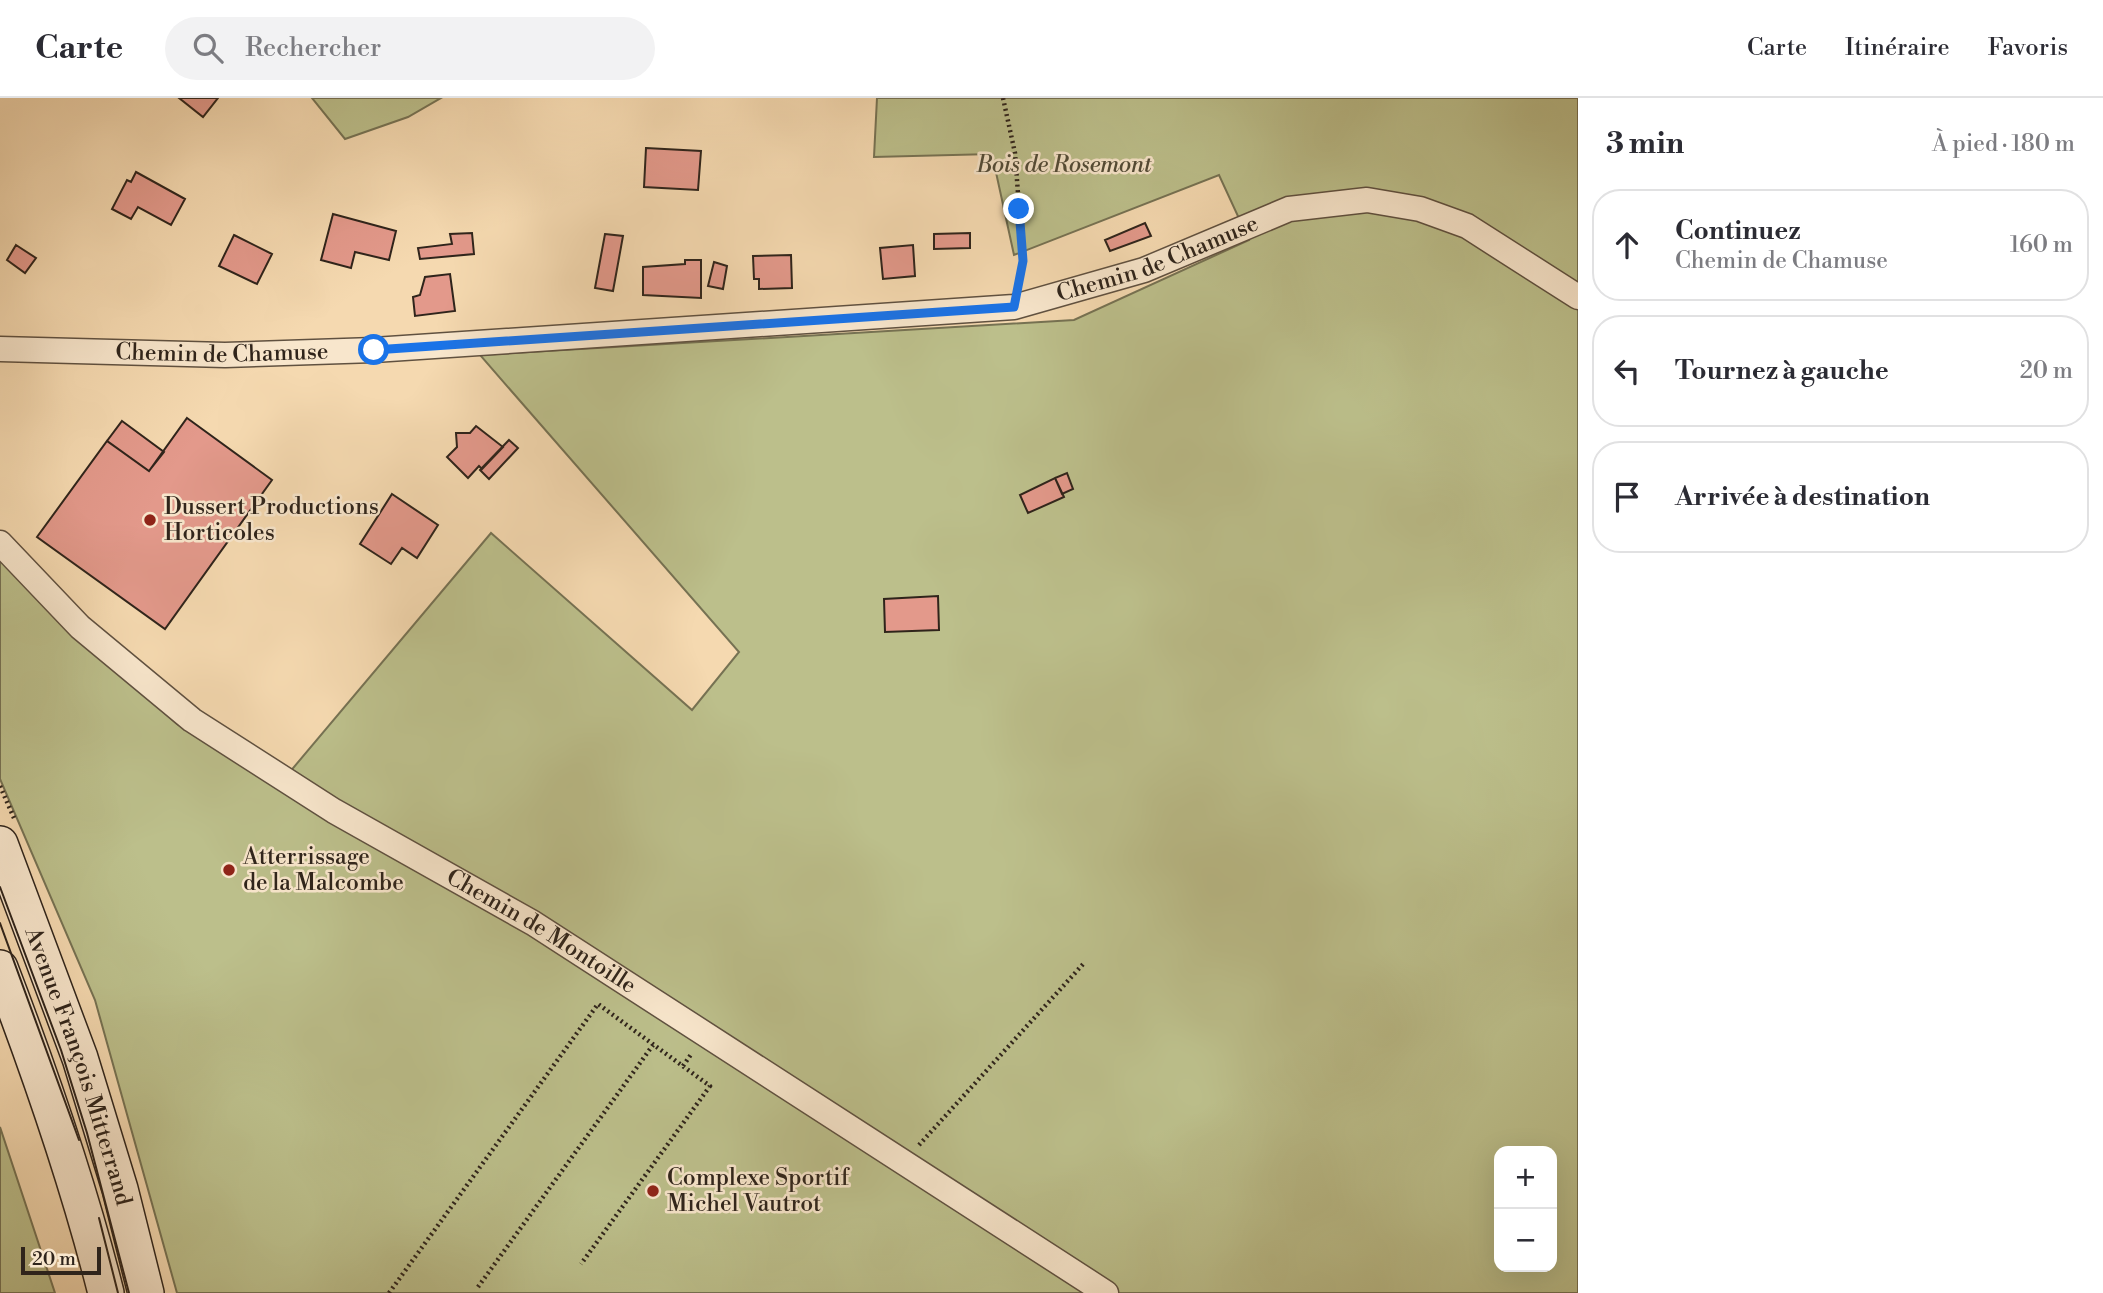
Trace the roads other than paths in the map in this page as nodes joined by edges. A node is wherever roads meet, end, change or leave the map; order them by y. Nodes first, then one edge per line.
1 (1578, 297) edge
2 (0, 349) edge
3 (0, 543) edge
4 (0, 844) edge
5 (0, 968) edge
6 (106, 1293) edge
7 (146, 1293) edge
8 (1106, 1293) edge

1 - 2 street, Chemin de Chamuse
3 - 8 street, Chemin de Montoille
4 - 7 main road, Avenue François Mitterrand
5 - 6 main road, Avenue François Mitterrand

